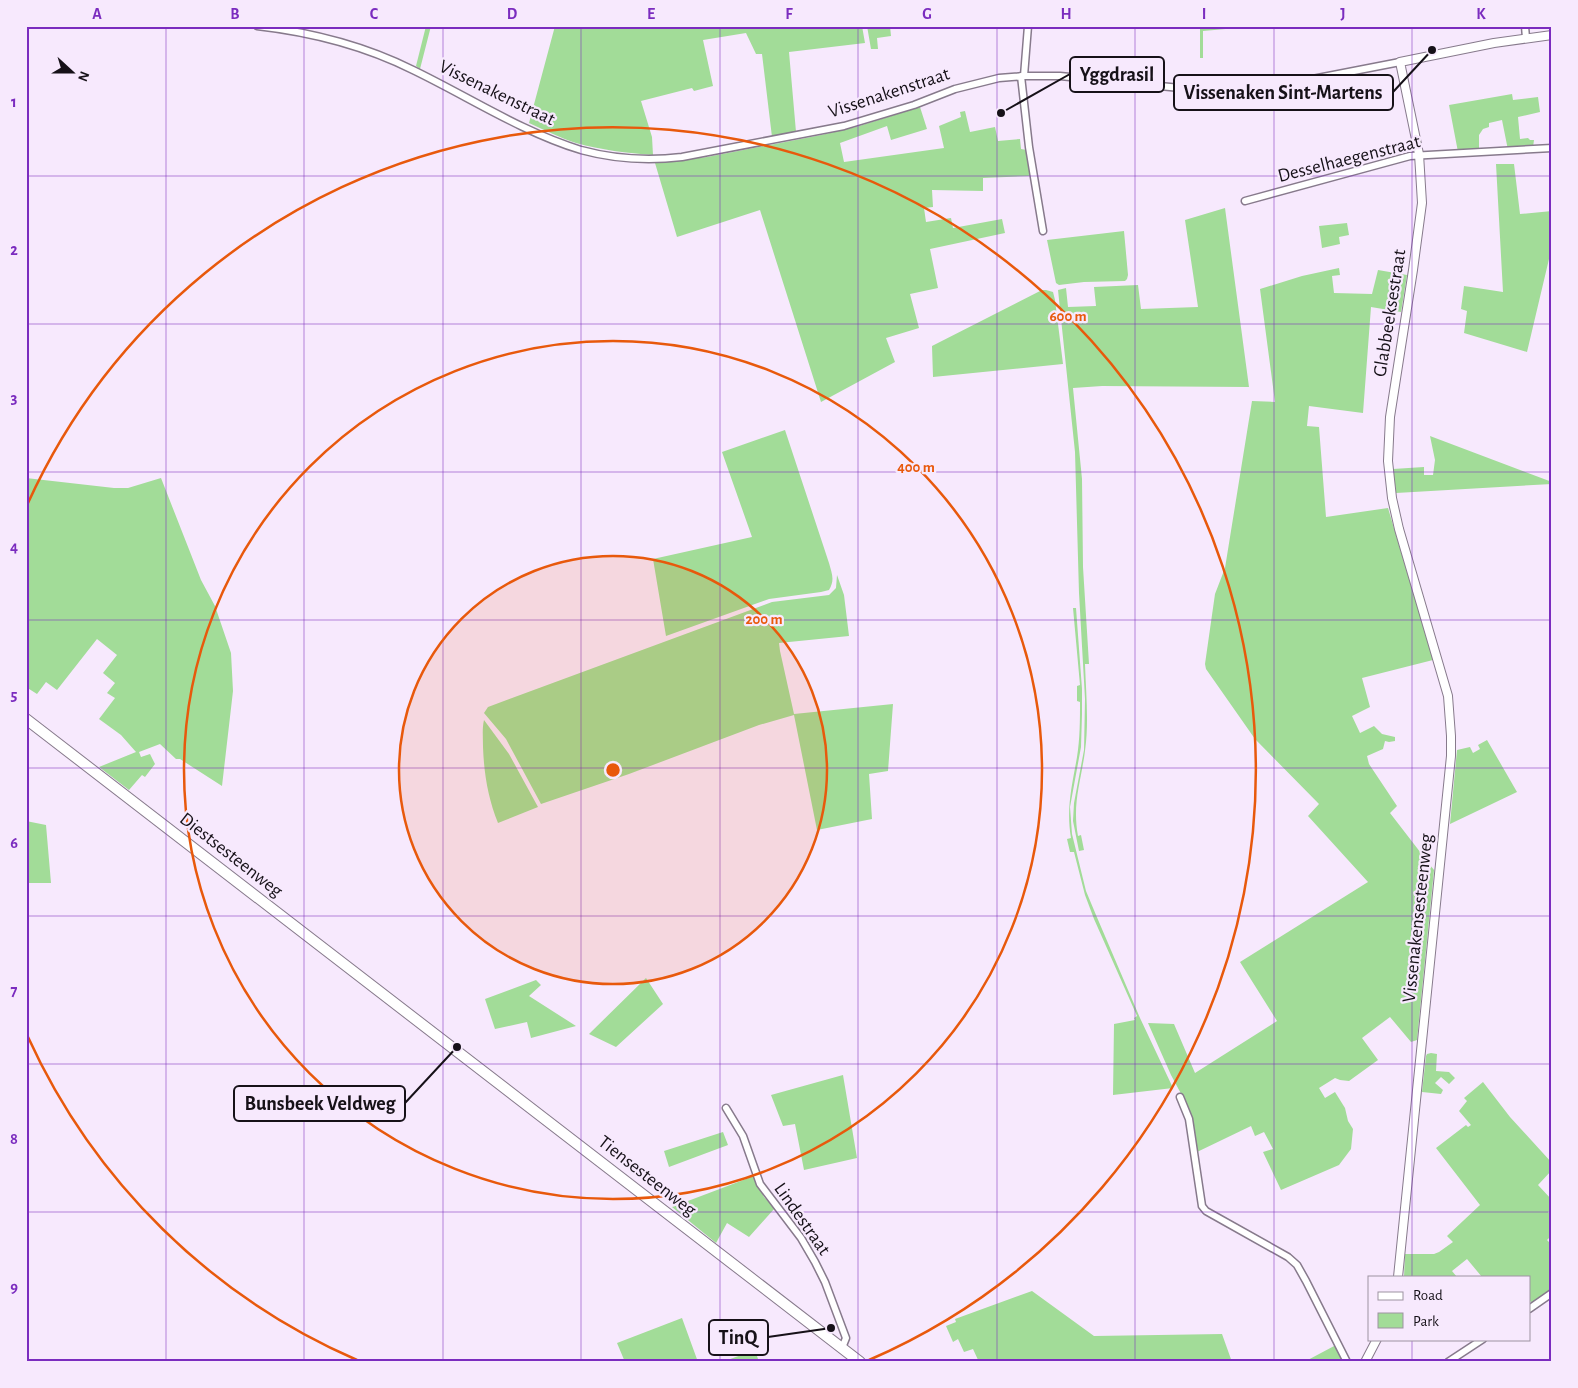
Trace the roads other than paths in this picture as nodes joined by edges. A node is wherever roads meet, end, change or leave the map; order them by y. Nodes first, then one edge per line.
1 (257, 26) edge
2 (1028, 26) edge
3 (1525, 26) edge
4 (1552, 35) edge
5 (1526, 38) junction
6 (1400, 62) junction
7 (1023, 76) junction
8 (1552, 148) edge
9 (1419, 154) junction
10 (1245, 201) dead end
11 (1043, 231) dead end
12 (1411, 567) joint
13 (26, 719) edge
14 (414, 1018) joint
15 (1180, 1097) dead end
16 (726, 1108) dead end
17 (1398, 1276) edge
18 (1552, 1294) edge
19 (1530, 1308) edge
20 (1376, 1340) edge
21 (1481, 1340) edge
22 (842, 1348) junction
23 (860, 1362) edge
24 (1347, 1362) edge
25 (1364, 1362) edge
26 (1448, 1362) edge

1 - 7 street, Vissenakenstraat
2 - 7 street
3 - 5 street
4 - 5 street, Vissenakenstraat
5 - 6 street, Vissenakenstraat
6 - 7 street, Vissenakenstraat
6 - 9 street, Glabbeeksestraat
7 - 11 street
8 - 9 street, Desselhaegenstraat
9 - 10 street, Desselhaegenstraat
9 - 12 street, Glabbeeksestraat
12 - 17 street, Vissenakensesteenweg
13 - 14 main road, Diestsesteenweg
14 - 22 main road, Tiensesteenweg
15 - 24 street
16 - 22 street, Lindestraat
18 - 19 street
20 - 25 street
21 - 26 street
22 - 23 main road, Tiensesteenweg

